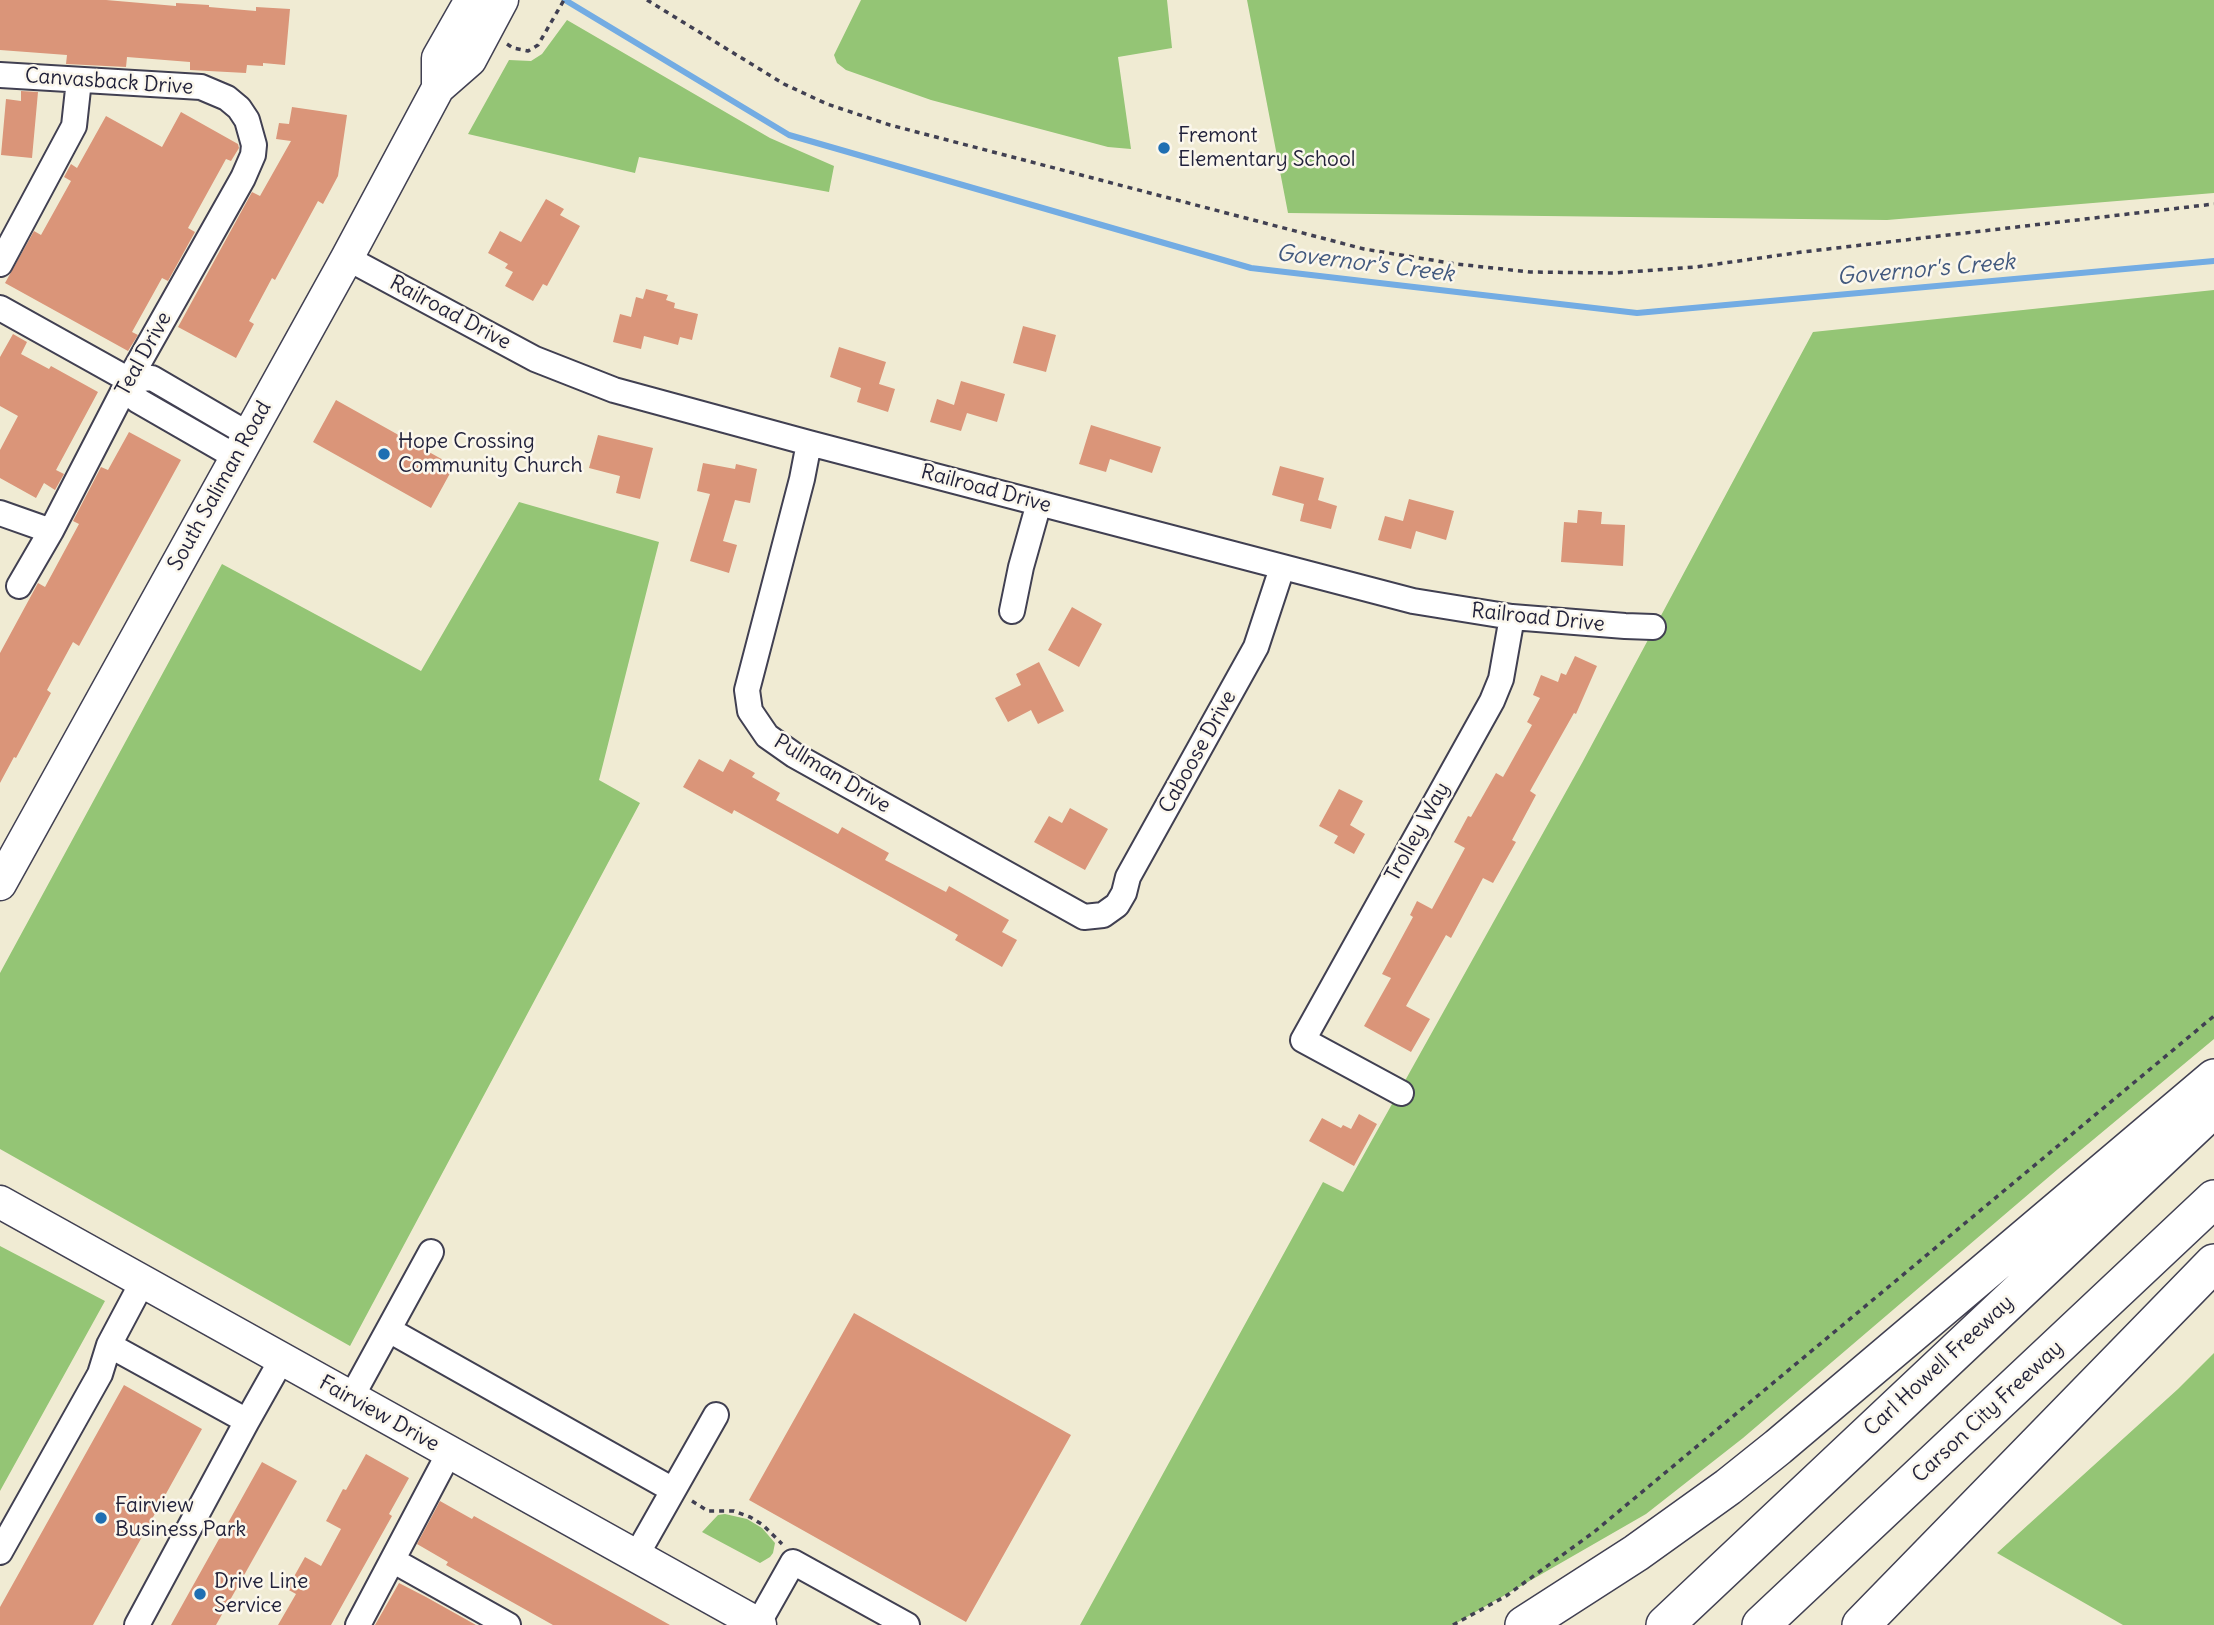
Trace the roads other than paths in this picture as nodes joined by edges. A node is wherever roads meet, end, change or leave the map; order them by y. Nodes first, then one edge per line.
1 (471, 0) edge
2 (502, 0) edge
3 (0, 75) edge
4 (79, 80) junction
5 (438, 88) junction
6 (247, 120) joint
7 (348, 258) junction
8 (0, 264) edge
9 (0, 307) edge
10 (129, 380) junction
11 (186, 398) junction
12 (173, 421) junction
13 (809, 443) junction
14 (242, 445) junction
15 (1039, 503) junction
16 (0, 513) edge
17 (51, 531) junction
18 (1282, 568) junction
19 (19, 586) dead end
20 (1012, 611) dead end
21 (1511, 617) junction
22 (1653, 627) dead end
23 (0, 884) edge
24 (1090, 918) joint
25 (2214, 1078) edge
26 (1401, 1093) dead end
27 (2214, 1108) edge
28 (2214, 1199) edge
29 (0, 1202) edge
30 (431, 1252) dead end
31 (2214, 1263) edge
32 (143, 1281) junction
33 (389, 1330) junction
34 (109, 1345) junction
35 (282, 1359) junction
36 (351, 1398) junction
37 (716, 1415) dead end
38 (247, 1421) junction
39 (449, 1453) junction
40 (678, 1493) junction
41 (0, 1552) edge
42 (636, 1556) junction
43 (394, 1561) junction
44 (137, 1625) edge
45 (358, 1625) edge
46 (508, 1625) edge
47 (759, 1625) edge
48 (907, 1625) edge
49 (1524, 1625) edge
50 (1665, 1625) edge
51 (1761, 1625) edge
52 (1861, 1625) edge

1 - 5 main road, South Saliman Road
2 - 5 main road, South Saliman Road
3 - 4 street, Canvasback Drive
4 - 6 street, Canvasback Drive
4 - 8 street
5 - 7 main road, South Saliman Road
6 - 10 street, Teal Drive
7 - 13 street, Railroad Drive
7 - 14 main road, South Saliman Road
9 - 10 street
10 - 11 street
10 - 12 street
10 - 17 street, Teal Drive
11 - 12 street
11 - 14 street
12 - 14 street
13 - 15 street, Railroad Drive
13 - 24 street, Pullman Drive
14 - 23 main road, South Saliman Road
15 - 18 street, Railroad Drive
15 - 20 street
16 - 17 street
17 - 19 street, Teal Drive
18 - 21 street, Railroad Drive
18 - 24 street, Caboose Drive
21 - 22 street, Railroad Drive
21 - 26 street, Trolley Way
25 - 49 highway
27 - 50 highway, Carl Howell Freeway
28 - 51 highway, Carson City Freeway
29 - 32 main road, Fairview Drive
30 - 33 street
31 - 52 highway
32 - 34 street
32 - 35 main road, Fairview Drive
33 - 36 street
33 - 40 street
34 - 38 street
34 - 41 street
35 - 36 main road, Fairview Drive
35 - 38 street
36 - 39 main road, Fairview Drive
37 - 40 street
38 - 44 street
39 - 42 main road, Fairview Drive
39 - 43 street
40 - 42 street
42 - 47 main road, Fairview Drive
43 - 45 street
43 - 46 street
47 - 48 street

